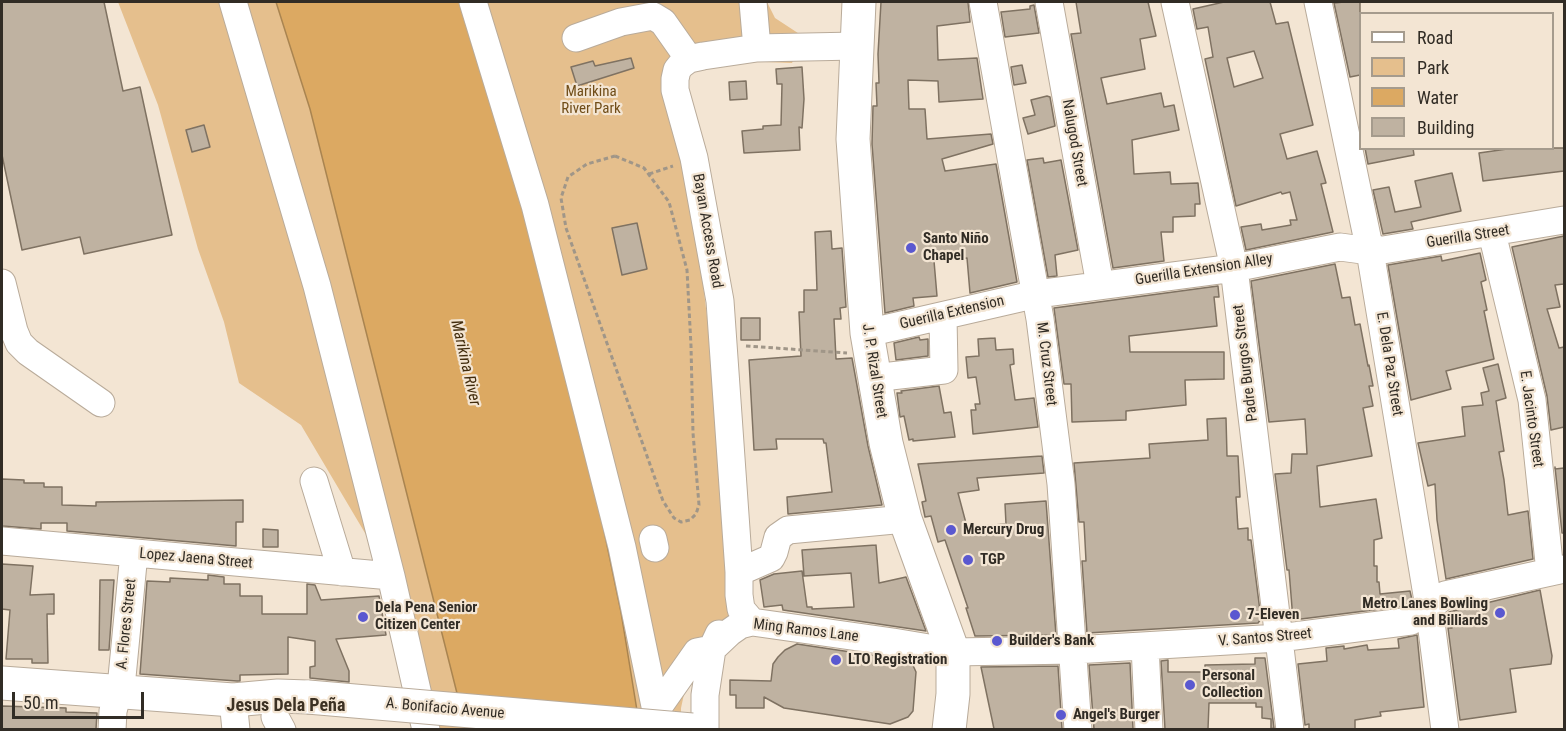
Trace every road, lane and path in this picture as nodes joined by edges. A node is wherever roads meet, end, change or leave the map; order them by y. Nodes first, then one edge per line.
1 (233, 2) edge
2 (473, 2) edge
3 (753, 2) edge
4 (860, 2) edge
5 (983, 2) edge
6 (1049, 2) edge
7 (1175, 2) edge
8 (1318, 2) edge
9 (576, 38) dead end
10 (856, 46) junction
11 (757, 48) junction
12 (689, 59) junction
13 (1564, 220) edge
14 (1492, 233) junction
15 (1370, 251) junction
16 (1234, 268) junction
17 (2, 283) edge
18 (1100, 285) junction
19 (1037, 294) junction
20 (943, 316) junction
21 (722, 345) junction
22 (870, 355) junction
23 (101, 403) dead end
24 (314, 480) dead end
25 (905, 519) junction
26 (690, 520) joint
27 (2, 541) edge
28 (134, 553) junction
29 (1557, 571) edge
30 (342, 572) junction
31 (739, 575) junction
32 (391, 576) junction
33 (1429, 608) junction
34 (752, 622) junction
35 (1279, 638) junction
36 (1145, 646) junction
37 (677, 649) dead end
38 (712, 649) junction
39 (1074, 650) junction
40 (953, 652) junction
41 (682, 675) junction
42 (2, 683) edge
43 (118, 691) junction
44 (235, 715) edge
45 (294, 716) edge
46 (659, 719) edge
47 (112, 729) edge
48 (428, 729) edge
49 (692, 729) edge
50 (705, 729) edge
51 (949, 729) edge
52 (1078, 729) edge
53 (1149, 729) edge
54 (1290, 729) edge
55 (1445, 729) edge

1 - 32 street
2 - 46 street
3 - 11 street
4 - 10 main road, J. P. Rizal Street
5 - 19 street, M. Cruz Street
6 - 18 street, Nalugod Street
7 - 16 street, Padre Burgos Street
8 - 15 street, E. Dela Paz Street
9 - 12 street
10 - 11 street
10 - 22 main road, J. P. Rizal Street
11 - 12 street
12 - 21 street, Bayan Access Road
13 - 14 street, Guerilla Street
14 - 15 street, Guerilla Street
14 - 29 street, E. Jacinto Street
15 - 16 street, Guerilla Extension Alley
15 - 33 street, E. Dela Paz Street
16 - 18 street, Guerilla Extension Alley
16 - 35 street, Padre Burgos Street
17 - 23 street
18 - 19 street, Guerilla Extension Alley
19 - 20 street, Guerilla Extension
19 - 39 street, M. Cruz Street
20 - 22 street, Guerilla Extension
20 - 22 street
21 - 22 path
21 - 31 street, Bayan Access Road
22 - 25 main road, J. P. Rizal Street
24 - 30 street
25 - 31 street
25 - 40 main road, J. P. Rizal Street
26 - 26 path
27 - 28 street, Lopez Jaena Street
28 - 30 street, Lopez Jaena Street
28 - 43 street, A. Flores Street
29 - 33 street, V. Santos Street
30 - 32 street, Lopez Jaena Street
31 - 34 street, Bayan Access Road
31 - 38 street, Bayan Access Road
32 - 48 street
33 - 35 street, V. Santos Street
33 - 55 street, E. Dela Paz Street
34 - 38 street, Ming Ramos Lane
34 - 40 street, Ming Ramos Lane
35 - 36 street, V. Santos Street
35 - 54 street, Padre Burgos Street
36 - 39 street, V. Santos Street
36 - 53 street
37 - 41 street
38 - 41 street, Ming Ramos Lane
38 - 50 street
39 - 40 street, V. Santos Street
39 - 52 street, M. Cruz Street
40 - 51 main road, J. P. Rizal Street
41 - 46 street, Ming Ramos Lane
42 - 43 main road, A. Bonifacio Avenue
43 - 44 main road, A. Bonifacio Avenue
43 - 47 street, A. Flores Street
44 - 45 main road, A. Bonifacio Avenue
45 - 48 main road, A. Bonifacio Avenue
45 - 49 main road, A. Bonifacio Avenue, bridge

